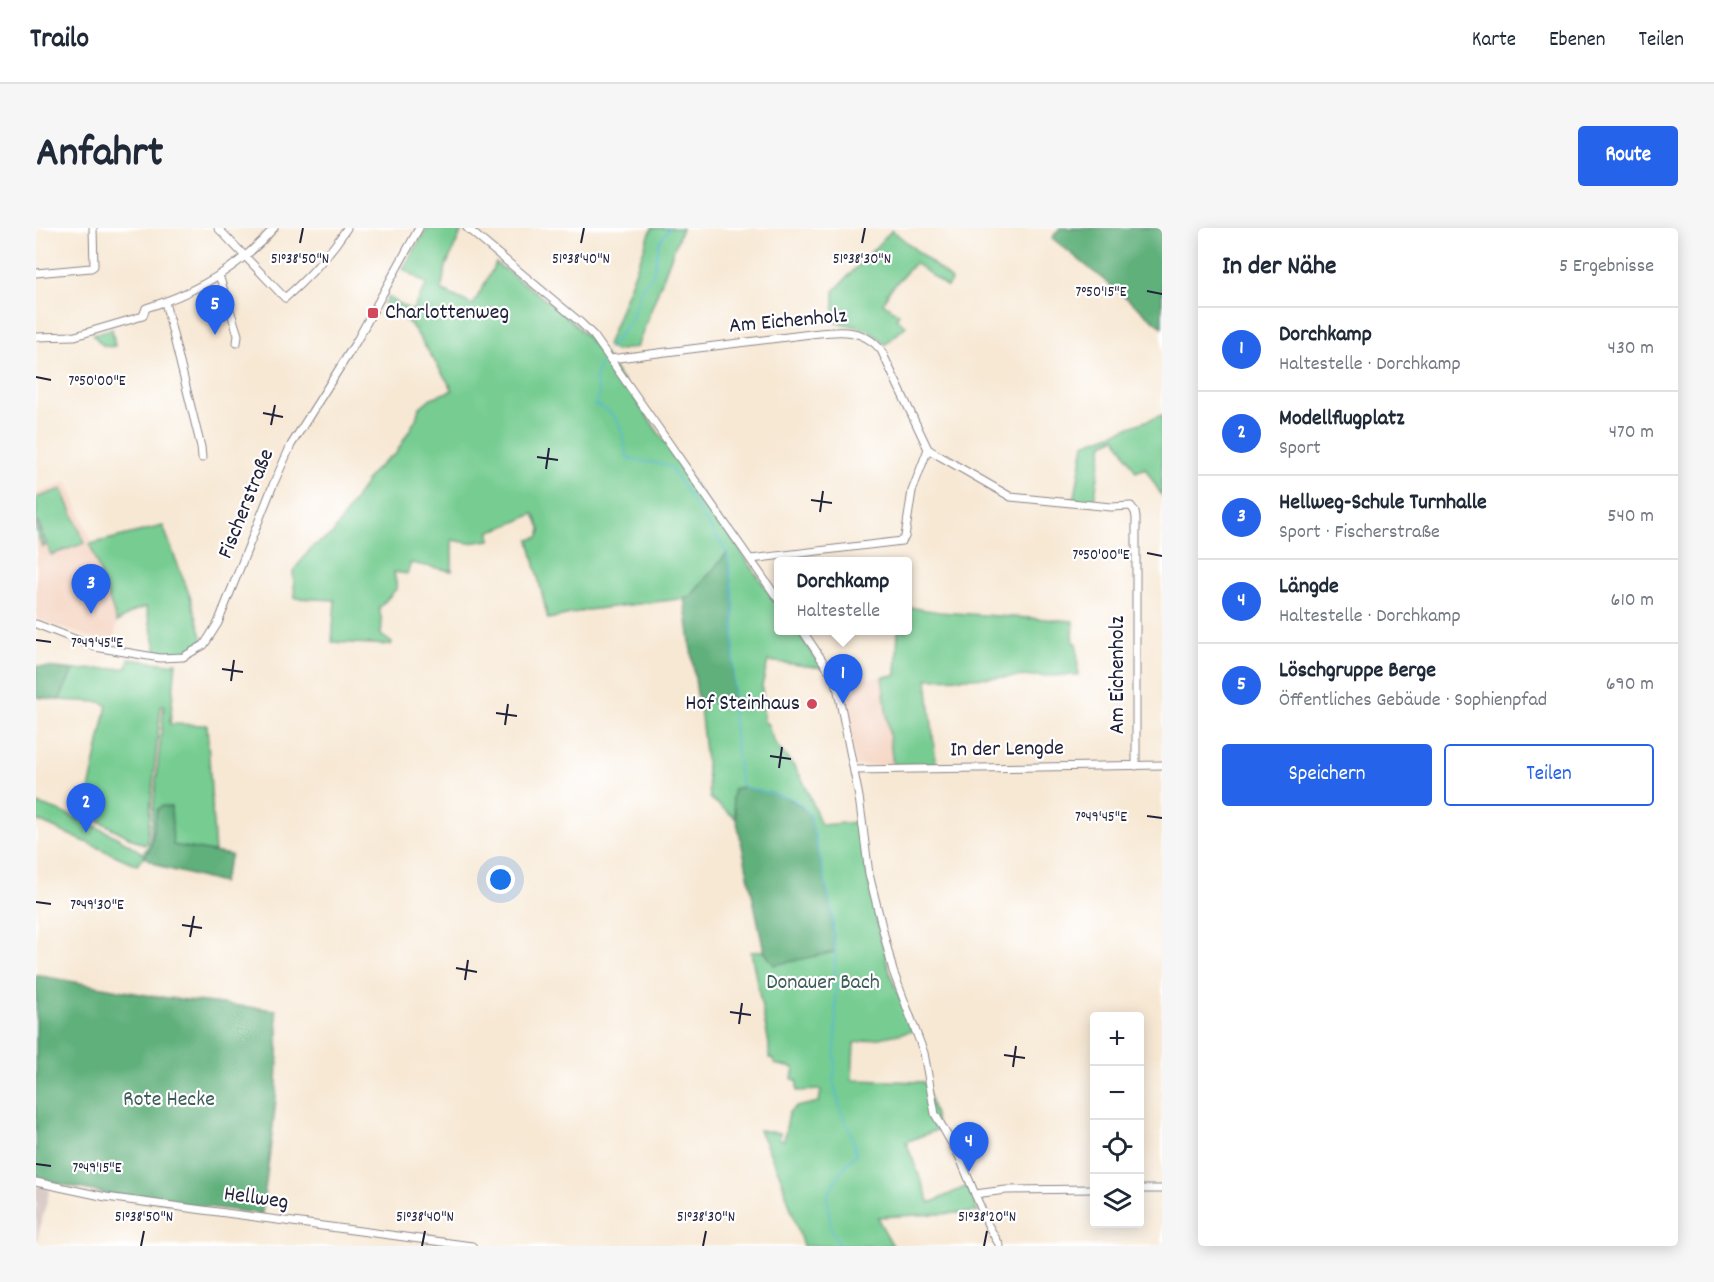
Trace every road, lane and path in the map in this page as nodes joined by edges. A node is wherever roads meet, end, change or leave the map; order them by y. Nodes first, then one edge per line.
1 (93, 228) edge
2 (218, 228) edge
3 (274, 228) edge
4 (347, 228) edge
5 (419, 228) edge
6 (467, 228) edge
7 (246, 257) junction
8 (36, 273) edge
9 (219, 275) junction
10 (165, 302) junction
11 (36, 337) edge
12 (237, 343) dead end
13 (607, 355) junction
14 (928, 449) junction
15 (202, 458) dead end
16 (751, 559) junction
17 (774, 592) edge
18 (36, 624) edge
19 (805, 635) edge
20 (1136, 765) junction
21 (1162, 765) edge
22 (854, 770) junction
23 (36, 1182) edge
24 (1090, 1189) edge
25 (1144, 1189) edge
26 (1162, 1189) edge
27 (975, 1194) junction
28 (471, 1246) edge
29 (1000, 1246) edge

1 - 8 street
2 - 7 street
3 - 7 street
4 - 7 street
5 - 18 street, Fischerstraße
6 - 13 street
7 - 9 street
9 - 10 street
9 - 12 street
10 - 11 street
10 - 15 street
13 - 14 street, Am Eichenholz
13 - 16 street
14 - 16 street
14 - 20 street, Am Eichenholz
16 - 17 street
19 - 22 street
20 - 21 street, In der Lengde
20 - 22 street, In der Lengde
22 - 27 street
23 - 28 street, Hellweg
24 - 27 street
25 - 26 street
27 - 29 street

